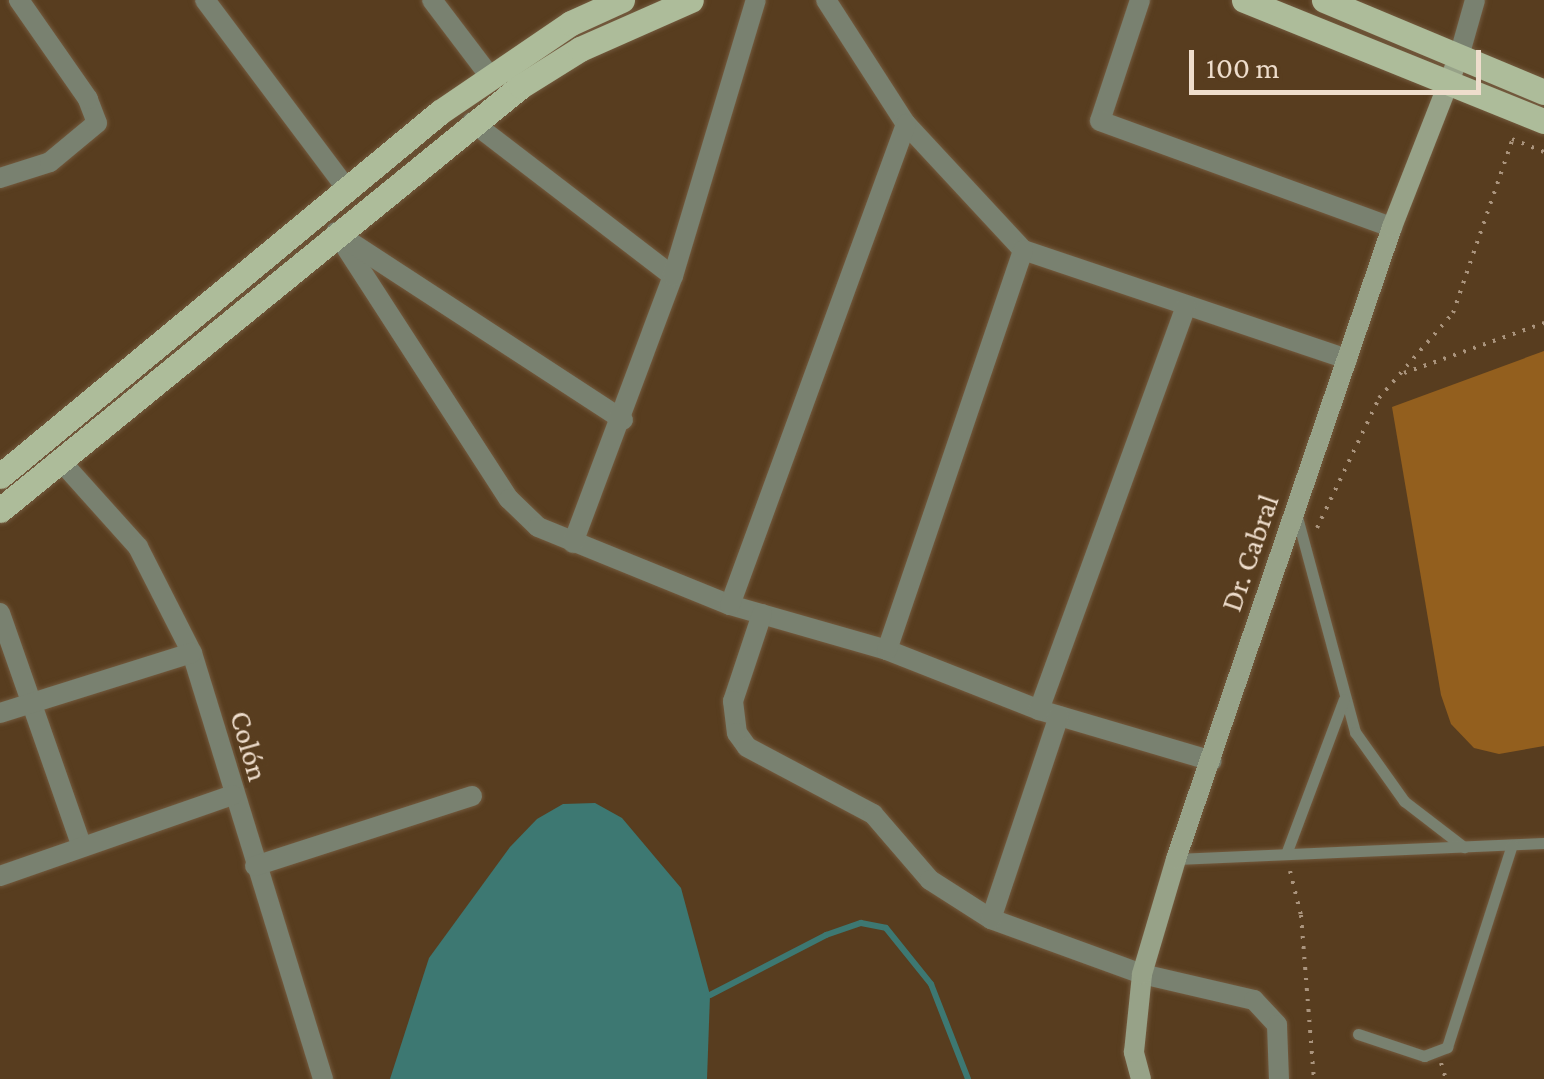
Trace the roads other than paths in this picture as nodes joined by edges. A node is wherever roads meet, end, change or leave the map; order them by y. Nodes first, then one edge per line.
1 (19, 0) edge
2 (205, 0) edge
3 (432, 0) edge
4 (622, 0) edge
5 (691, 0) edge
6 (756, 0) edge
7 (826, 0) edge
8 (1140, 0) edge
9 (1244, 0) edge
10 (1324, 0) edge
11 (1475, 0) edge
12 (1460, 53) junction
13 (489, 75) junction
14 (1451, 80) junction
15 (1544, 92) edge
16 (1533, 116) edge
17 (472, 122) junction
18 (906, 124) junction
19 (0, 178) edge
20 (347, 190) junction
21 (1392, 227) junction
22 (336, 232) junction
23 (1023, 250) junction
24 (673, 276) junction
25 (1186, 306) junction
26 (1347, 360) junction
27 (623, 420) junction
28 (60, 460) junction
29 (0, 476) edge
30 (0, 510) edge
31 (1296, 513) junction
32 (573, 543) junction
33 (730, 604) junction
34 (0, 613) edge
35 (762, 614) junction
36 (888, 650) junction
37 (192, 653) junction
38 (1344, 699) junction
39 (31, 701) junction
40 (0, 712) edge
41 (1049, 713) junction
42 (1212, 761) junction
43 (232, 795) junction
44 (472, 796) dead end
45 (1544, 843) edge
46 (81, 844) junction
47 (1512, 845) junction
48 (1464, 847) junction
49 (1286, 854) junction
50 (1176, 858) junction
51 (255, 866) junction
52 (0, 876) edge
53 (991, 919) junction
54 (1142, 974) junction
55 (1358, 1034) dead end
56 (323, 1079) edge
57 (1141, 1079) edge
58 (1279, 1079) edge

1 - 19 street
2 - 20 street
3 - 13 street
4 - 13 main road
5 - 17 main road
6 - 24 street
7 - 18 street
8 - 21 street
9 - 14 main road
10 - 12 main road
11 - 12 street
12 - 14 street, Dr. Cabral
12 - 15 main road
13 - 20 main road
14 - 16 main road
14 - 21 street, Dr. Cabral
17 - 22 main road
17 - 24 street
18 - 23 street
18 - 33 street
20 - 29 main road
21 - 26 street, Dr. Cabral
22 - 27 street
22 - 28 main road
22 - 32 street
23 - 25 street
23 - 36 street
24 - 27 street
25 - 26 street
25 - 41 street
26 - 31 street, Dr. Cabral
27 - 32 street
28 - 30 main road
28 - 37 street, Colón
31 - 38 lane
31 - 42 street, Dr. Cabral
32 - 33 street
33 - 35 street
34 - 39 street
35 - 36 street
35 - 53 street
36 - 41 street
37 - 39 street
37 - 43 street, Colón
38 - 48 lane
38 - 49 lane
39 - 40 street
39 - 46 street
41 - 42 street
41 - 53 street
42 - 50 street, Dr. Cabral
43 - 46 street
43 - 51 street, Colón
44 - 51 street
45 - 47 lane
46 - 52 street
47 - 48 lane
47 - 55 lane
48 - 49 lane
49 - 50 lane
50 - 54 street, Dr. Cabral
51 - 56 street, Colón
53 - 54 street
54 - 57 street, Dr. Cabral
54 - 58 street

